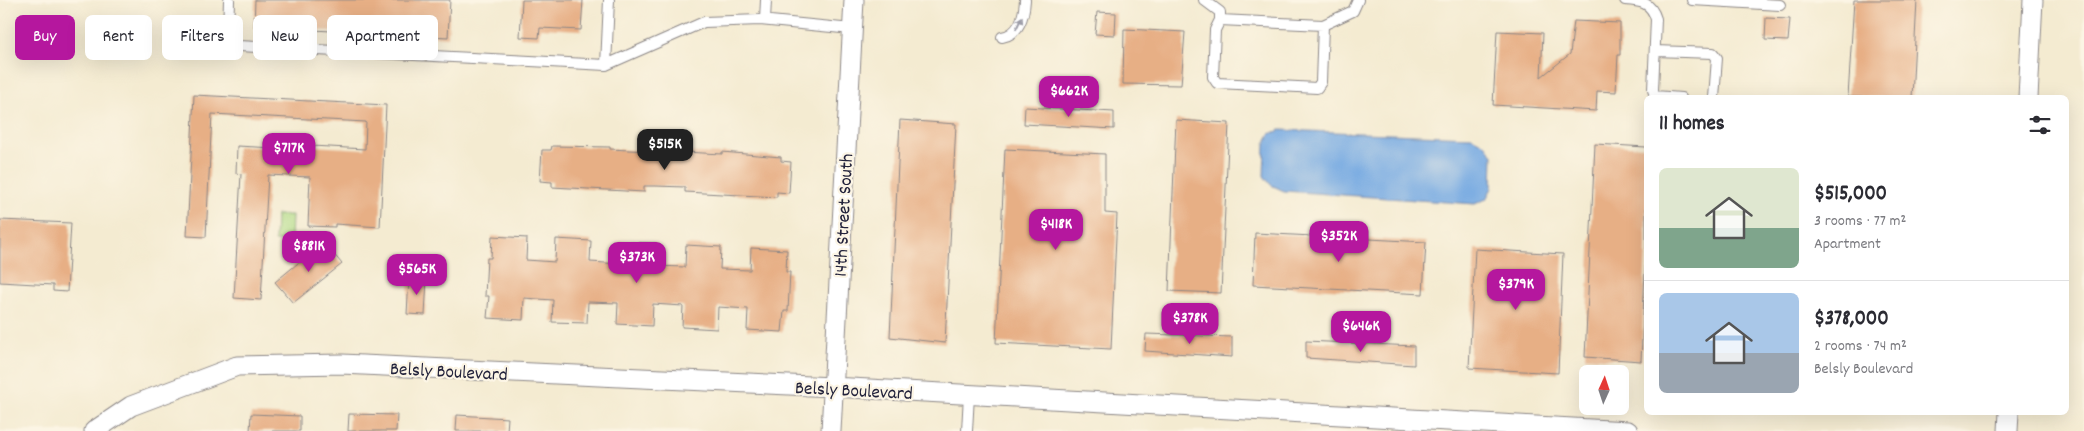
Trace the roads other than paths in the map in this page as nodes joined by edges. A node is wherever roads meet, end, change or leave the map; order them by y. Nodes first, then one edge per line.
1 (229, 0) edge
2 (609, 0) edge
3 (766, 0) edge
4 (854, 0) edge
5 (1025, 0) edge
6 (1204, 0) edge
7 (1358, 0) edge
8 (1625, 0) edge
9 (1692, 0) edge
10 (2034, 0) edge
11 (1780, 5) dead end
12 (765, 20) junction
13 (1220, 20) junction
14 (1323, 25) junction
15 (852, 29) junction
16 (1002, 37) dead end
17 (1655, 51) junction
18 (606, 65) junction
19 (1655, 95) edge
20 (1714, 95) edge
21 (2028, 95) edge
22 (833, 387) junction
23 (969, 394) junction
24 (2009, 415) edge
25 (94, 431) edge
26 (831, 431) edge
27 (967, 431) edge
28 (1628, 431) edge
29 (2008, 431) edge

1 - 18 lane
2 - 18 lane
3 - 12 lane
4 - 15 street, 14th Street South
16 -> 5 lane
6 - 13 lane
7 - 14 lane
8 - 17 lane
9 - 11 lane
10 - 21 street
12 - 15 lane
12 - 18 lane
13 - 14 lane
13 - 14 lane
15 - 22 street, 14th Street South
17 - 19 lane
17 - 20 lane
22 - 23 street, Belsly Boulevard
22 - 25 street, Belsly Boulevard
22 - 26 street, 14th Street South
23 - 27 lane
23 - 28 street, Belsly Boulevard
24 - 29 street

